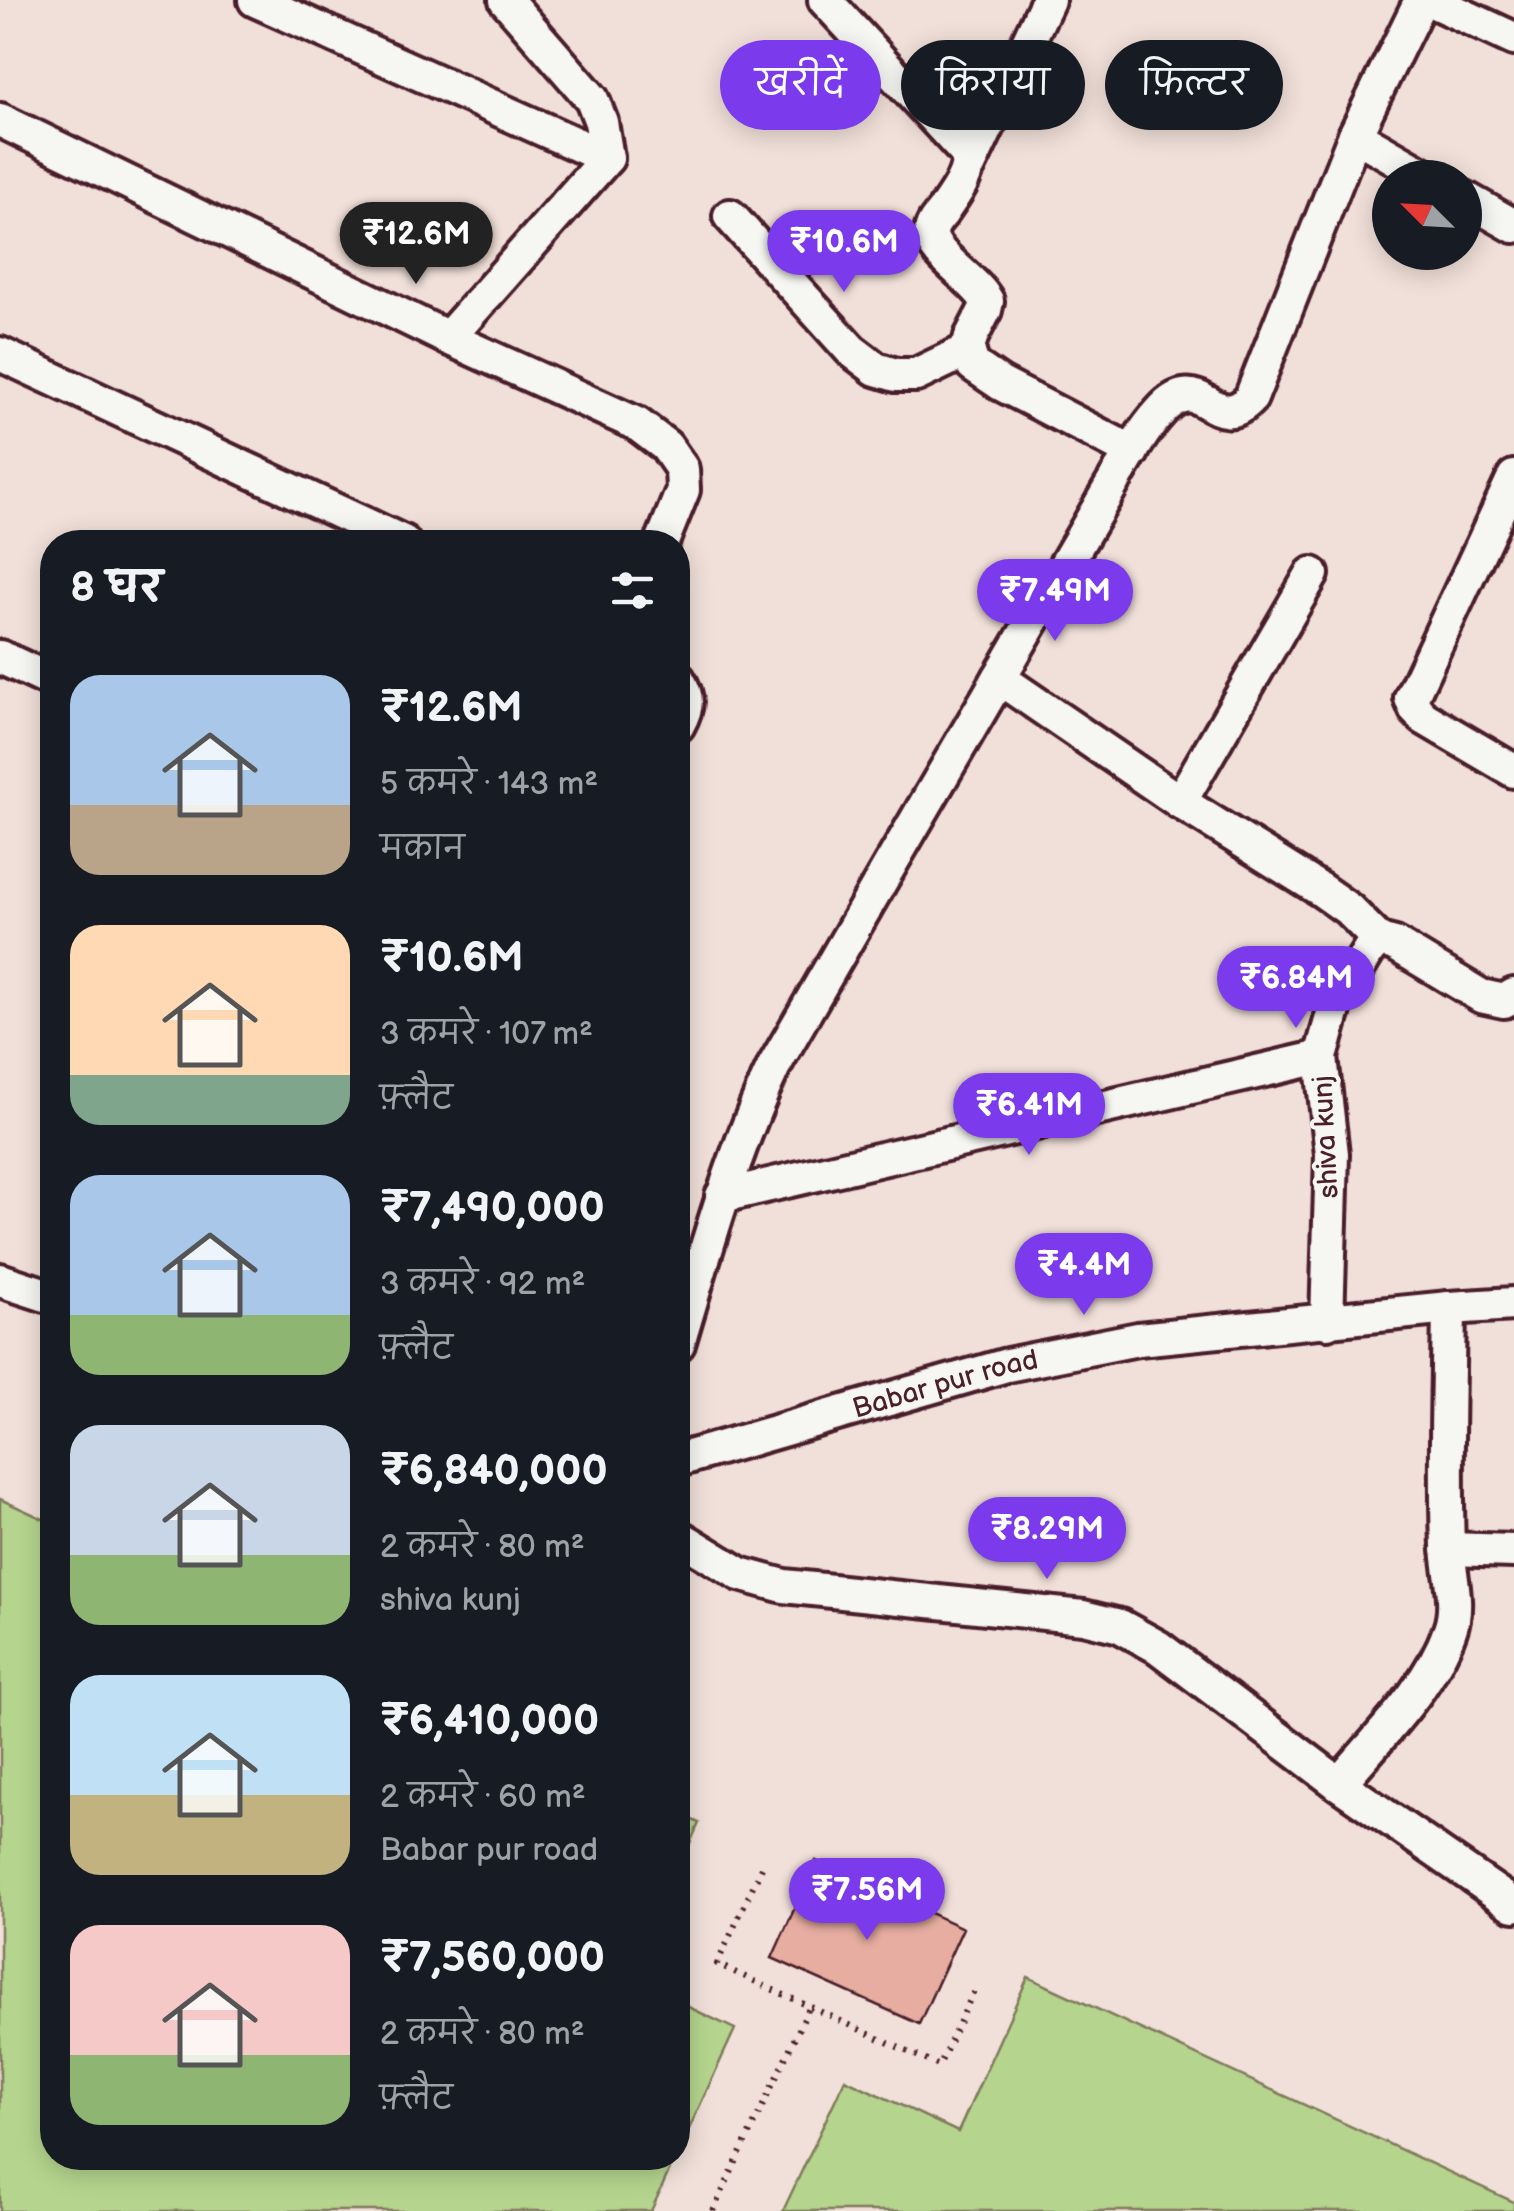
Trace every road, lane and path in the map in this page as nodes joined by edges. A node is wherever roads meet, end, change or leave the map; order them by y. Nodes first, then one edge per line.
1 (255, 0) edge
2 (506, 0) edge
3 (825, 0) edge
4 (1048, 0) edge
5 (1420, 0) edge
6 (1430, 0) edge
7 (1514, 39) edge
8 (0, 120) edge
9 (1355, 135) junction
10 (607, 158) junction
11 (1399, 160) edge
12 (969, 166) junction
13 (1482, 208) edge
14 (730, 216) dead end
15 (1514, 226) edge
16 (448, 338) junction
17 (968, 350) junction
18 (0, 354) edge
19 (1132, 452) junction
20 (1514, 477) edge
21 (377, 530) edge
22 (667, 530) edge
23 (1312, 574) dead end
24 (0, 657) edge
25 (40, 675) edge
26 (999, 678) junction
27 (1514, 772) edge
28 (1180, 802) junction
29 (1379, 940) junction
30 (1514, 995) edge
31 (1321, 1057) junction
32 (722, 1196) junction
33 (0, 1280) edge
34 (40, 1292) edge
35 (690, 1304) edge
36 (1514, 1304) edge
37 (1448, 1308) junction
38 (1327, 1322) junction
39 (690, 1457) edge
40 (690, 1543) edge
41 (1448, 1549) junction
42 (1514, 1552) edge
43 (1338, 1784) junction
44 (762, 1868) dead end
45 (1514, 1905) edge
46 (974, 1991) dead end
47 (809, 2008) junction
48 (714, 2211) edge

1 - 10 street
2 - 10 street
3 - 12 street
4 - 12 street
5 - 9 street
6 - 7 street
8 - 16 street
9 - 11 street
9 - 19 street
10 - 16 street
12 - 17 street
13 - 15 street
14 - 17 street
16 - 22 street
17 - 19 street
18 - 21 street
19 - 26 street
20 - 27 street
23 - 28 street
24 - 25 street
26 - 28 street
26 - 32 street
28 - 29 street
29 - 30 street
29 - 31 street, shiva kunj
31 - 32 street
31 - 38 street, shiva kunj
32 - 35 street
33 - 34 street
36 - 37 street, Babar pur road
37 - 38 street, Babar pur road
37 - 41 street
38 - 39 street, Babar pur road
40 - 43 street
41 - 42 street
41 - 43 street
43 - 45 street
44 - 47 path
46 - 47 path
47 - 48 path

